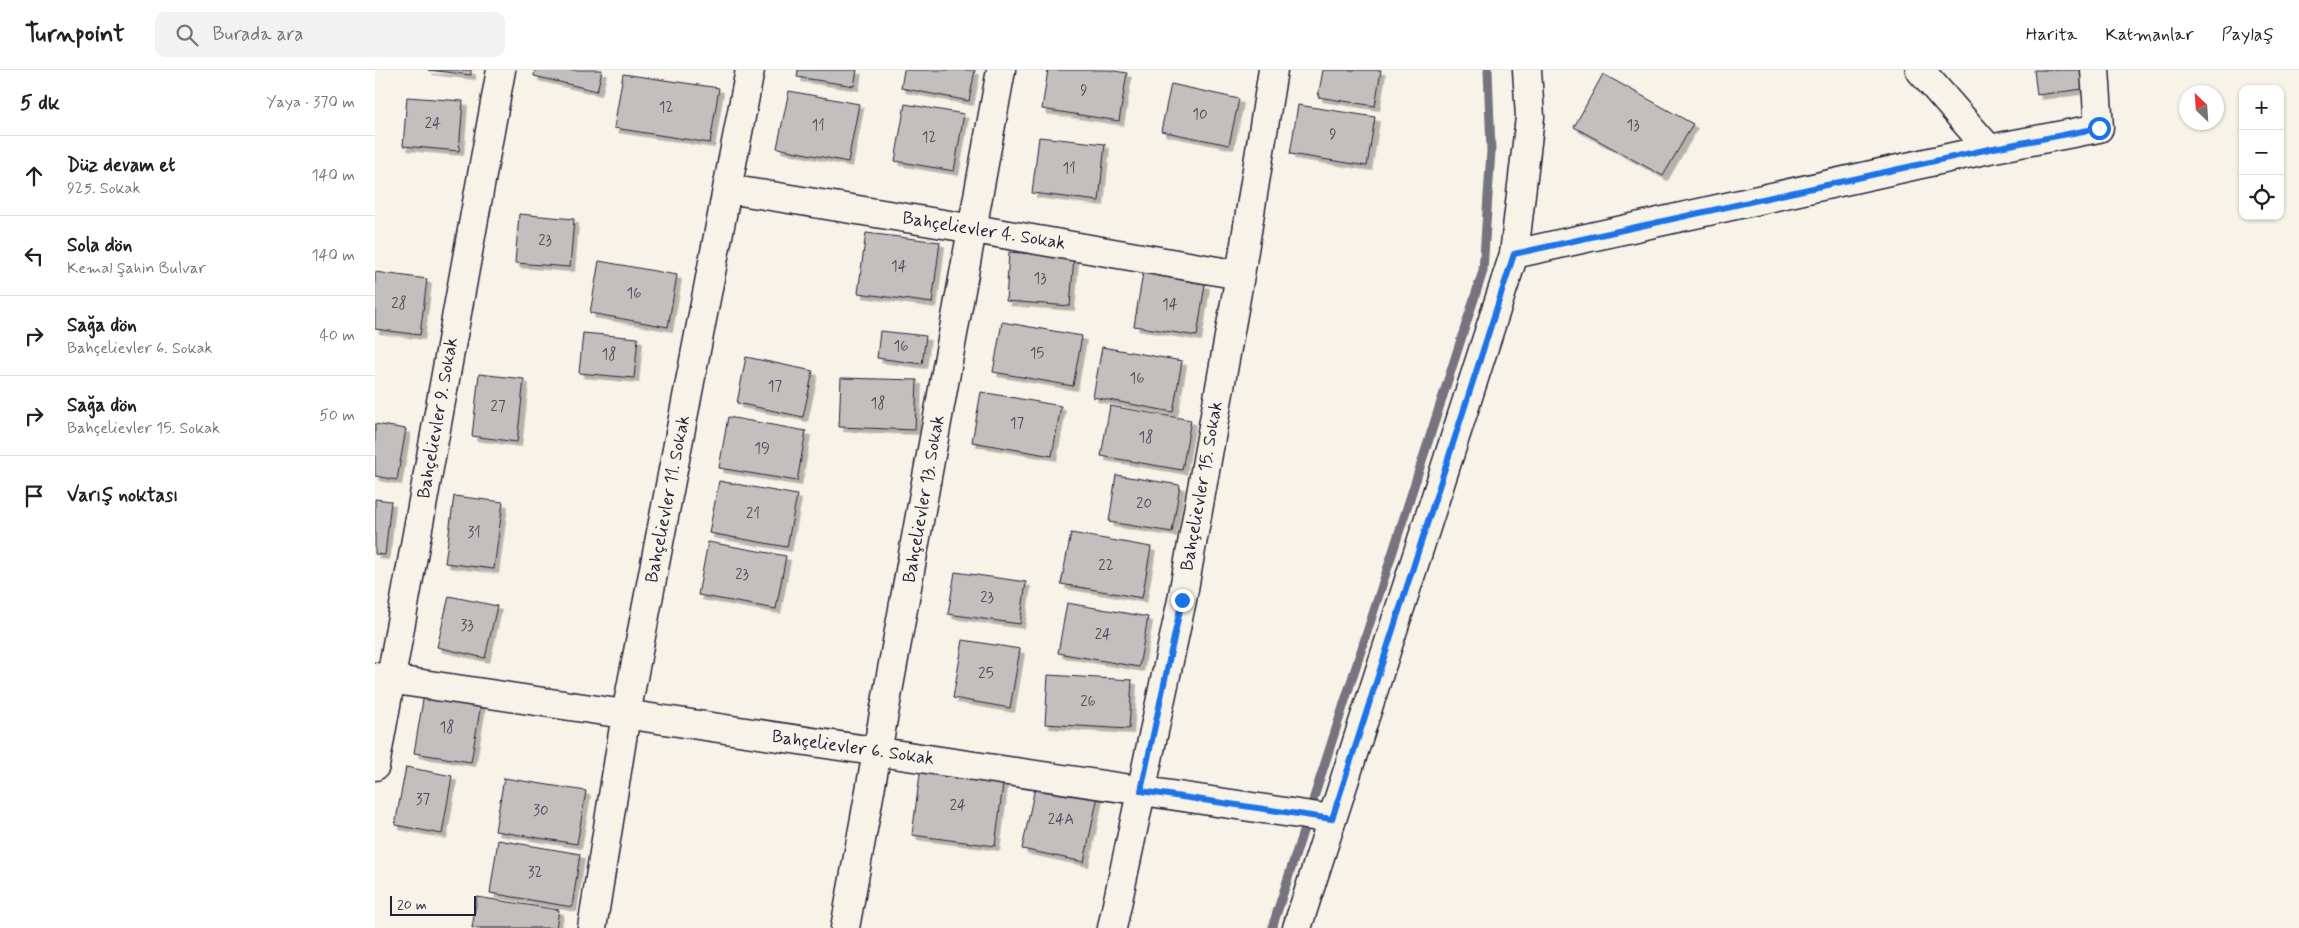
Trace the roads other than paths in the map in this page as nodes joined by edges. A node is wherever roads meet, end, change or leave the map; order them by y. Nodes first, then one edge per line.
1 (501, 70) edge
2 (750, 70) edge
3 (1001, 70) edge
4 (1273, 70) edge
5 (1527, 70) edge
6 (1919, 70) edge
7 (2095, 70) edge
8 (1989, 149) junction
9 (728, 190) junction
10 (974, 228) junction
11 (1514, 254) junction
12 (1240, 275) junction
13 (382, 678) edge
14 (626, 714) junction
15 (878, 752) junction
16 (375, 766) edge
17 (1141, 791) junction
18 (1330, 819) junction
19 (592, 928) edge
20 (845, 928) edge
21 (1112, 928) edge
22 (1297, 928) edge

1 - 13 street, Bahçelievler 9. Sokak
2 - 9 street, Bahçelievler 11. Sokak
3 - 10 street, Bahçelievler 13. Sokak
4 - 12 street, Bahçelievler 15. Sokak
5 - 11 street
6 - 8 street
7 - 8 street
8 - 11 street
9 - 10 street, Bahçelievler 4. Sokak
9 - 14 street, Bahçelievler 11. Sokak
10 - 12 street, Bahçelievler 4. Sokak
10 - 15 street, Bahçelievler 13. Sokak
11 - 18 street
12 - 17 street, Bahçelievler 15. Sokak
13 - 14 street, Bahçelievler 6. Sokak
13 - 16 street, Bahçelievler 9. Sokak
14 - 15 street, Bahçelievler 6. Sokak
14 - 19 street, Bahçelievler 11. Sokak
15 - 17 street, Bahçelievler 6. Sokak
15 - 20 street, Bahçelievler 13. Sokak
17 - 18 street, Bahçelievler 6. Sokak
17 - 21 street, Bahçelievler 15. Sokak
18 - 22 street

